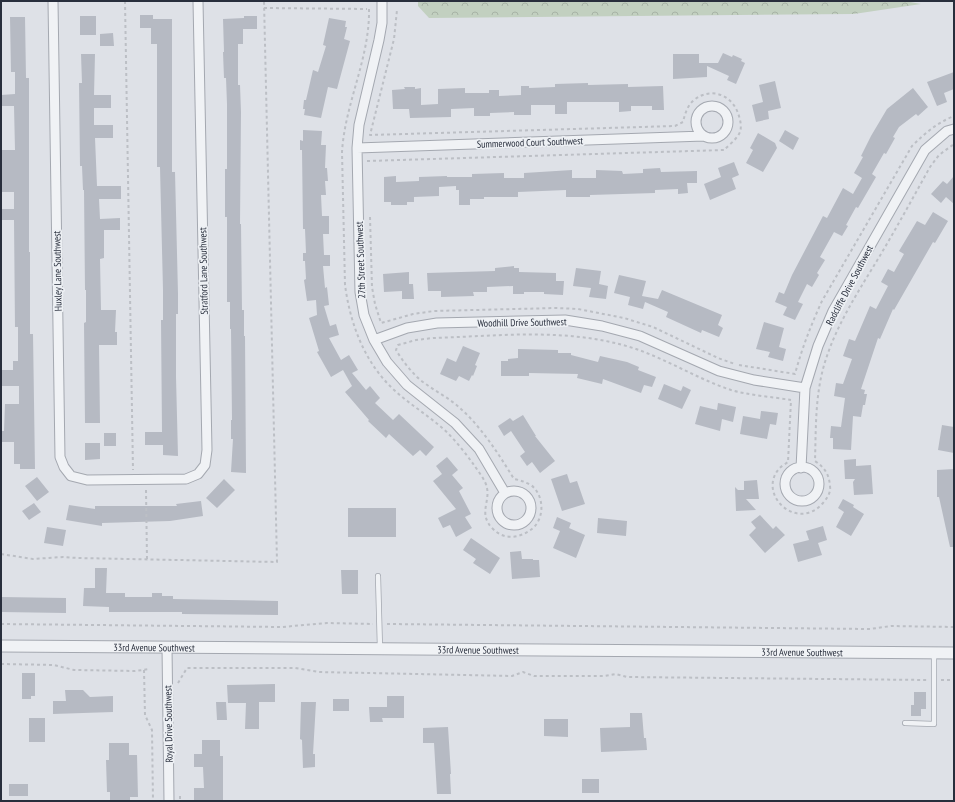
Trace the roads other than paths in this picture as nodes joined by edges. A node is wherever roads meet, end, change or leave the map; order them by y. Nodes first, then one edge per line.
1 (53, 1) edge
2 (198, 1) edge
3 (382, 1) edge
4 (954, 129) edge
5 (704, 136) dead end
6 (357, 148) junction
7 (374, 340) junction
8 (805, 388) junction
9 (801, 468) dead end
10 (133, 480) joint
11 (505, 493) dead end
12 (378, 576) dead end
13 (1, 646) edge
14 (167, 647) junction
15 (380, 649) junction
16 (934, 653) junction
17 (954, 653) edge
18 (904, 724) dead end
19 (169, 801) edge

1 - 10 street, Huxley Lane Southwest
2 - 10 street, Stratford Lane Southwest
3 - 6 street, 27th Street Southwest
4 - 8 street, Radcliffe Drive Southwest
5 - 6 street, Summerwood Court Southwest
6 - 7 street, 27th Street Southwest
7 - 8 street, Woodhill Drive Southwest
7 - 11 street, 27th Street Southwest
8 - 9 street, Radcliffe Drive Southwest
12 - 15 lane
13 - 14 street, 33rd Avenue Southwest
14 - 15 street, 33rd Avenue Southwest
14 - 19 street, Royal Drive Southwest
15 - 16 street, 33rd Avenue Southwest
16 - 17 street, 33rd Avenue Southwest
16 - 18 lane

